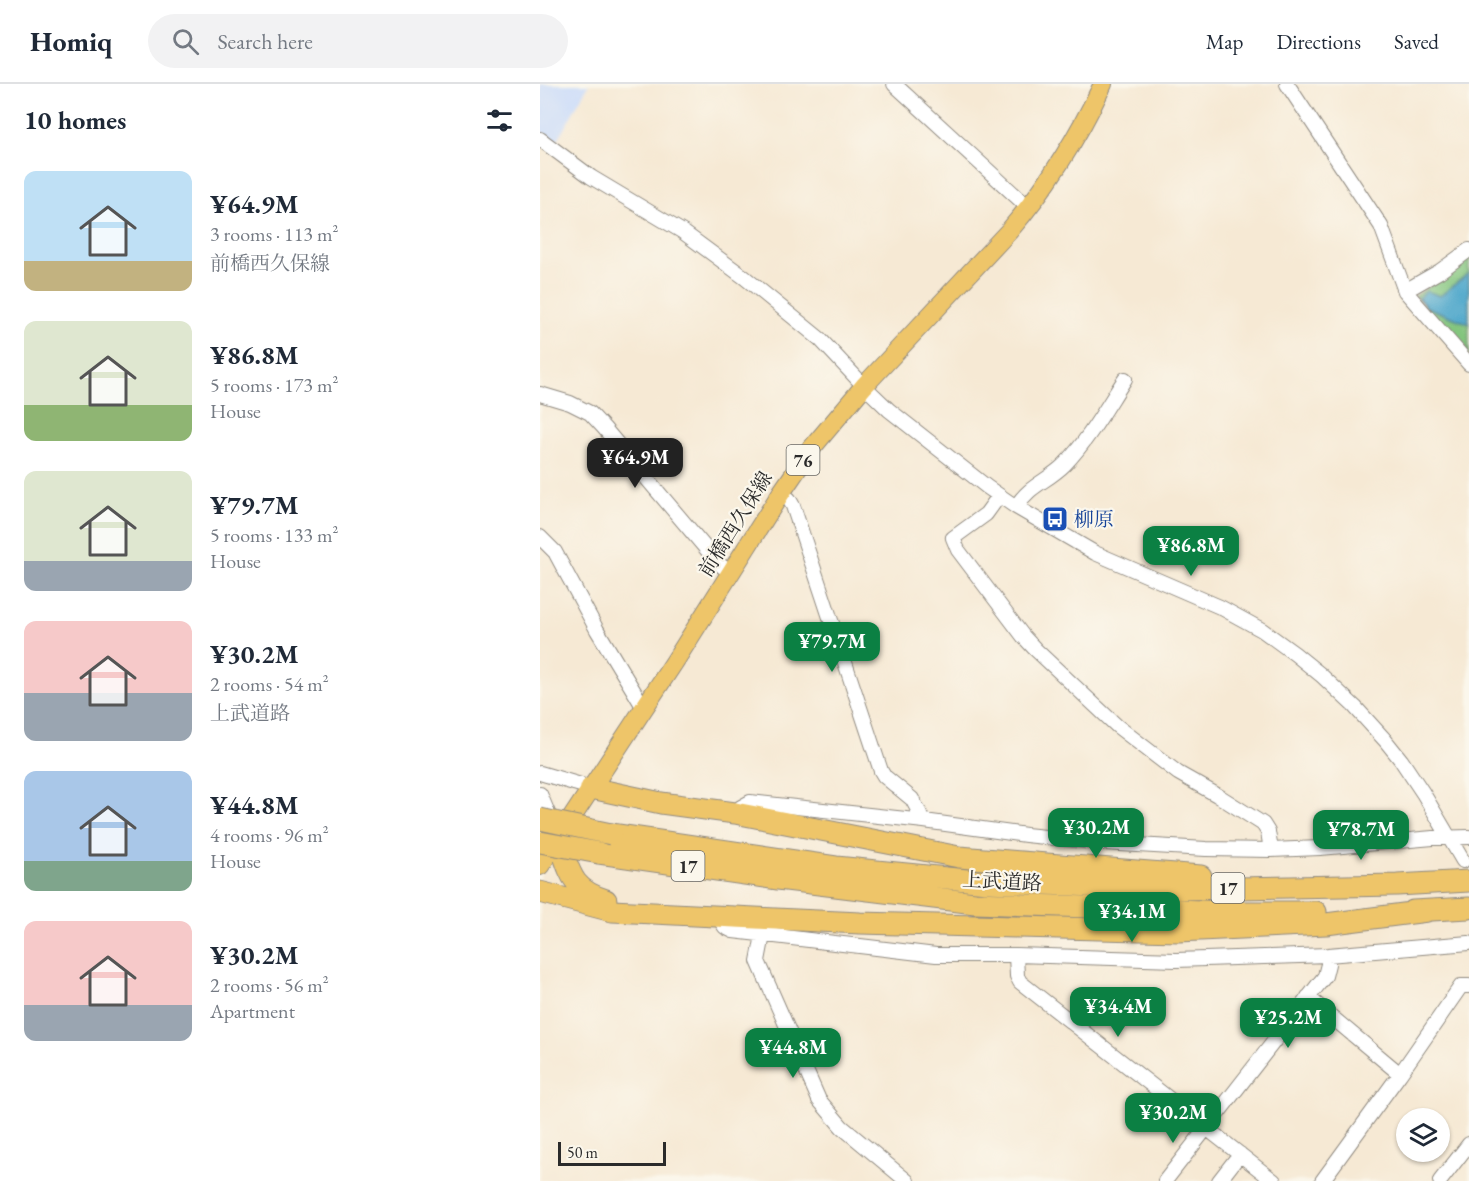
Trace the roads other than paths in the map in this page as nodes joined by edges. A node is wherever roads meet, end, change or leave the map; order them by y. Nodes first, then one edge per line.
1 (894, 84) edge
2 (1103, 84) edge
3 (1287, 84) edge
4 (540, 140) edge
5 (1029, 207) junction
6 (1469, 250) edge
7 (1405, 291) junction
8 (1469, 364) edge
9 (1125, 379) dead end
10 (864, 386) junction
11 (540, 394) edge
12 (781, 493) junction
13 (999, 496) junction
14 (1016, 507) junction
15 (540, 537) edge
16 (731, 573) junction
17 (644, 708) junction
18 (540, 773) edge
19 (591, 788) junction
20 (540, 794) edge
21 (735, 813) junction
22 (540, 819) edge
23 (924, 821) junction
24 (1450, 837) junction
25 (1469, 837) edge
26 (549, 840) edge
27 (1271, 850) junction
28 (540, 866) edge
29 (1466, 871) edge
30 (1397, 885) junction
31 (540, 892) edge
32 (1469, 908) edge
33 (1427, 911) junction
34 (647, 912) junction
35 (717, 915) junction
36 (763, 935) junction
37 (1469, 944) edge
38 (1016, 955) junction
39 (1328, 956) junction
40 (1469, 986) edge
41 (1308, 998) junction
42 (1400, 1074) junction
43 (1207, 1127) junction
44 (1469, 1144) edge
45 (1240, 1154) junction
46 (907, 1181) edge
47 (1165, 1181) edge
48 (1219, 1181) edge
49 (1274, 1181) edge
50 (1322, 1181) edge
51 (1440, 1181) edge

1 - 5 street
2 - 5 main road, 前橋西久保線 / 76
3 - 7 street
4 - 10 street
5 - 10 main road, 前橋西久保線 / 76
6 - 7 street
7 - 8 street
9 - 14 street
10 - 12 main road, 前橋西久保線 / 76
10 - 13 street
11 - 16 street
12 - 16 main road, 前橋西久保線 / 76
12 - 23 street
13 - 14 street
13 - 27 street
14 - 24 street
15 - 17 street
16 - 17 main road, 前橋西久保線 / 76
17 - 19 main road, 前橋西久保線 / 76
18 - 19 street
19 - 21 highway
19 - 26 main road, 前橋西久保線 / 76
20 - 26 street
21 - 23 street
21 - 30 highway
22 - 30 highway, 上武道路 / 17, bridge
23 - 27 street
24 - 25 street
24 - 27 street
24 - 29 street
26 - 28 main road, 前橋西久保線 / 76
26 - 33 highway, 上武道路 / 17, bridge
26 - 34 highway
29 - 30 highway, 上武道路 / 17
31 - 34 highway
32 - 33 highway, 上武道路 / 17
33 - 35 highway
34 - 35 highway
35 - 36 street
36 - 38 street
36 - 46 street
37 - 39 street
38 - 39 street
38 - 43 street
39 - 41 street
40 - 42 street
41 - 42 street
41 - 43 street
42 - 50 street
43 - 45 street
43 - 47 street
44 - 51 street
45 - 48 street
45 - 49 street

